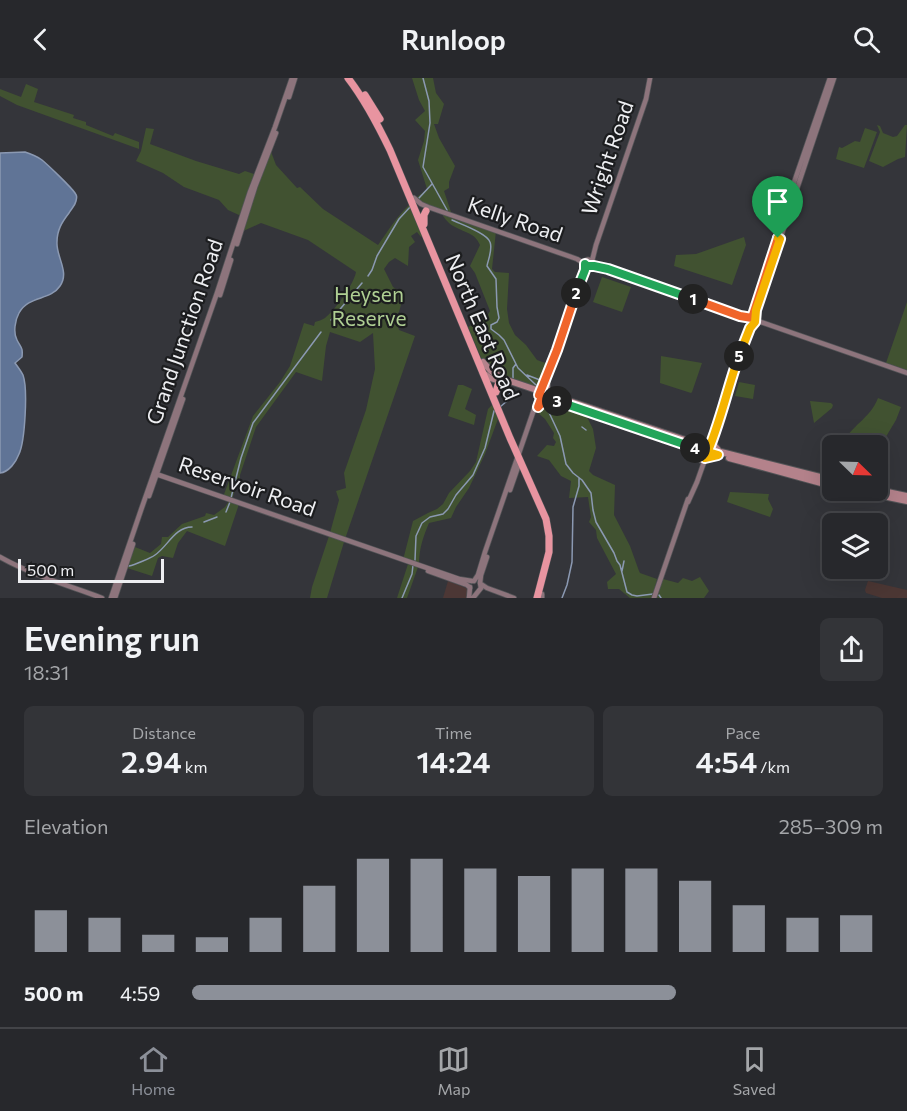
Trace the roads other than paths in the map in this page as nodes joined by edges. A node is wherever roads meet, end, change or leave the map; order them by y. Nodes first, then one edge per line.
1 (293, 78) edge
2 (650, 78) edge
3 (832, 78) edge
4 (351, 79) edge
5 (272, 139) junction
6 (388, 142) junction
7 (263, 166) junction
8 (258, 170) junction
9 (253, 189) junction
10 (414, 198) junction
11 (422, 213) junction
12 (588, 263) junction
13 (456, 300) junction
14 (211, 315) junction
15 (752, 321) junction
16 (201, 350) junction
17 (194, 360) junction
18 (483, 362) junction
19 (907, 373) edge
20 (486, 375) junction
21 (190, 376) junction
22 (507, 383) junction
23 (545, 383) junction
24 (531, 388) junction
25 (496, 392) junction
26 (541, 394) junction
27 (551, 397) junction
28 (538, 407) junction
29 (500, 408) junction
30 (171, 424) junction
31 (515, 439) junction
32 (525, 439) junction
33 (705, 449) junction
34 (720, 454) junction
35 (520, 456) junction
36 (162, 460) junction
37 (525, 472) junction
38 (516, 473) junction
39 (155, 474) junction
40 (169, 478) junction
41 (822, 478) edge
42 (154, 481) junction
43 (178, 483) junction
44 (822, 483) edge
45 (184, 484) junction
46 (888, 492) edge
47 (907, 496) edge
48 (888, 497) edge
49 (907, 501) edge
50 (138, 524) junction
51 (550, 526) junction
52 (0, 557) edge
53 (413, 564) junction
54 (473, 581) junction
55 (480, 583) junction
56 (470, 588) junction
57 (478, 591) junction
58 (96, 596) junction
59 (655, 596) edge
60 (113, 597) edge
61 (540, 597) edge
62 (102, 598) edge
63 (469, 598) edge
64 (473, 598) edge
65 (505, 598) edge
66 (514, 598) edge

1 - 5 main road, Grand Junction Road
2 - 12 main road, Wright Road
3 - 15 main road
4 - 6 highway, North East Road
5 - 7 main road, Grand Junction Road
5 - 8 main road, Grand Junction Road
6 - 10 highway, North East Road
6 - 11 highway, North East Road
7 - 8 main road
7 - 9 main road, Grand Junction Road
8 - 9 main road, Grand Junction Road
9 - 14 main road, Grand Junction Road
10 - 11 highway, North East Road
10 - 11 main road, Kelly Road
11 - 12 main road, Kelly Road
11 - 13 highway, North East Road
12 - 15 main road, Kelly Road
12 - 23 main road, Wright Road
13 - 18 highway, North East Road
13 - 20 highway, North East Road
14 - 16 main road, Grand Junction Road
14 - 17 main road, Grand Junction Road
15 - 19 main road, Kelly Road
15 - 33 main road
16 - 17 main road
16 - 21 main road, Grand Junction Road
17 - 21 main road, Grand Junction Road
18 - 20 highway, North East Road
18 - 24 main road
20 - 22 main road
20 - 25 highway, North East Road
20 - 29 highway, North East Road
21 - 30 main road, Grand Junction Road
21 - 30 main road, Grand Junction Road
22 - 25 highway
22 - 26 main road
23 - 24 main road
23 - 26 main road, Wright Road
23 - 27 main road
24 - 26 main road
25 - 29 highway, North East Road
26 - 27 main road
26 - 28 main road, Wright Road
26 - 32 main road, Wright Road
27 - 28 main road
27 - 33 main road
28 - 35 main road, Wright Road
29 - 31 highway, North East Road
29 - 35 highway, North East Road
30 - 36 main road, Grand Junction Road
30 - 39 main road, Grand Junction Road
31 - 32 main road
31 - 35 highway, North East Road
32 - 35 main road, Wright Road
33 - 34 main road
33 - 34 main road
33 - 59 main road
34 - 41 main road
34 - 44 main road
35 - 37 highway, North East Road
35 - 38 main road
35 - 51 highway, North East Road
35 - 54 main road
36 - 39 main road, Grand Junction Road
36 - 40 main road
37 - 38 main road
37 - 51 highway, North East Road
38 - 55 main road
39 - 40 main road, Reservoir Road
39 - 42 main road, Grand Junction Road
39 - 43 main road, Reservoir Road
39 - 50 main road, Grand Junction Road
40 - 45 main road, Reservoir Road
42 - 43 main road
42 - 50 main road, Grand Junction Road
43 - 45 main road, Reservoir Road
45 - 53 main road, Reservoir Road
46 - 47 main road
48 - 49 main road
50 - 60 main road, Grand Junction Road
51 - 61 highway, North East Road
51 - 61 highway, North East Road
52 - 58 main road
53 - 54 main road, Reservoir Road
53 - 56 main road, Reservoir Road
54 - 55 main road
54 - 56 main road
55 - 57 main road
55 - 66 main road
56 - 57 main road
56 - 63 main road
57 - 64 main road
57 - 65 main road
58 - 60 main road
58 - 62 main road

